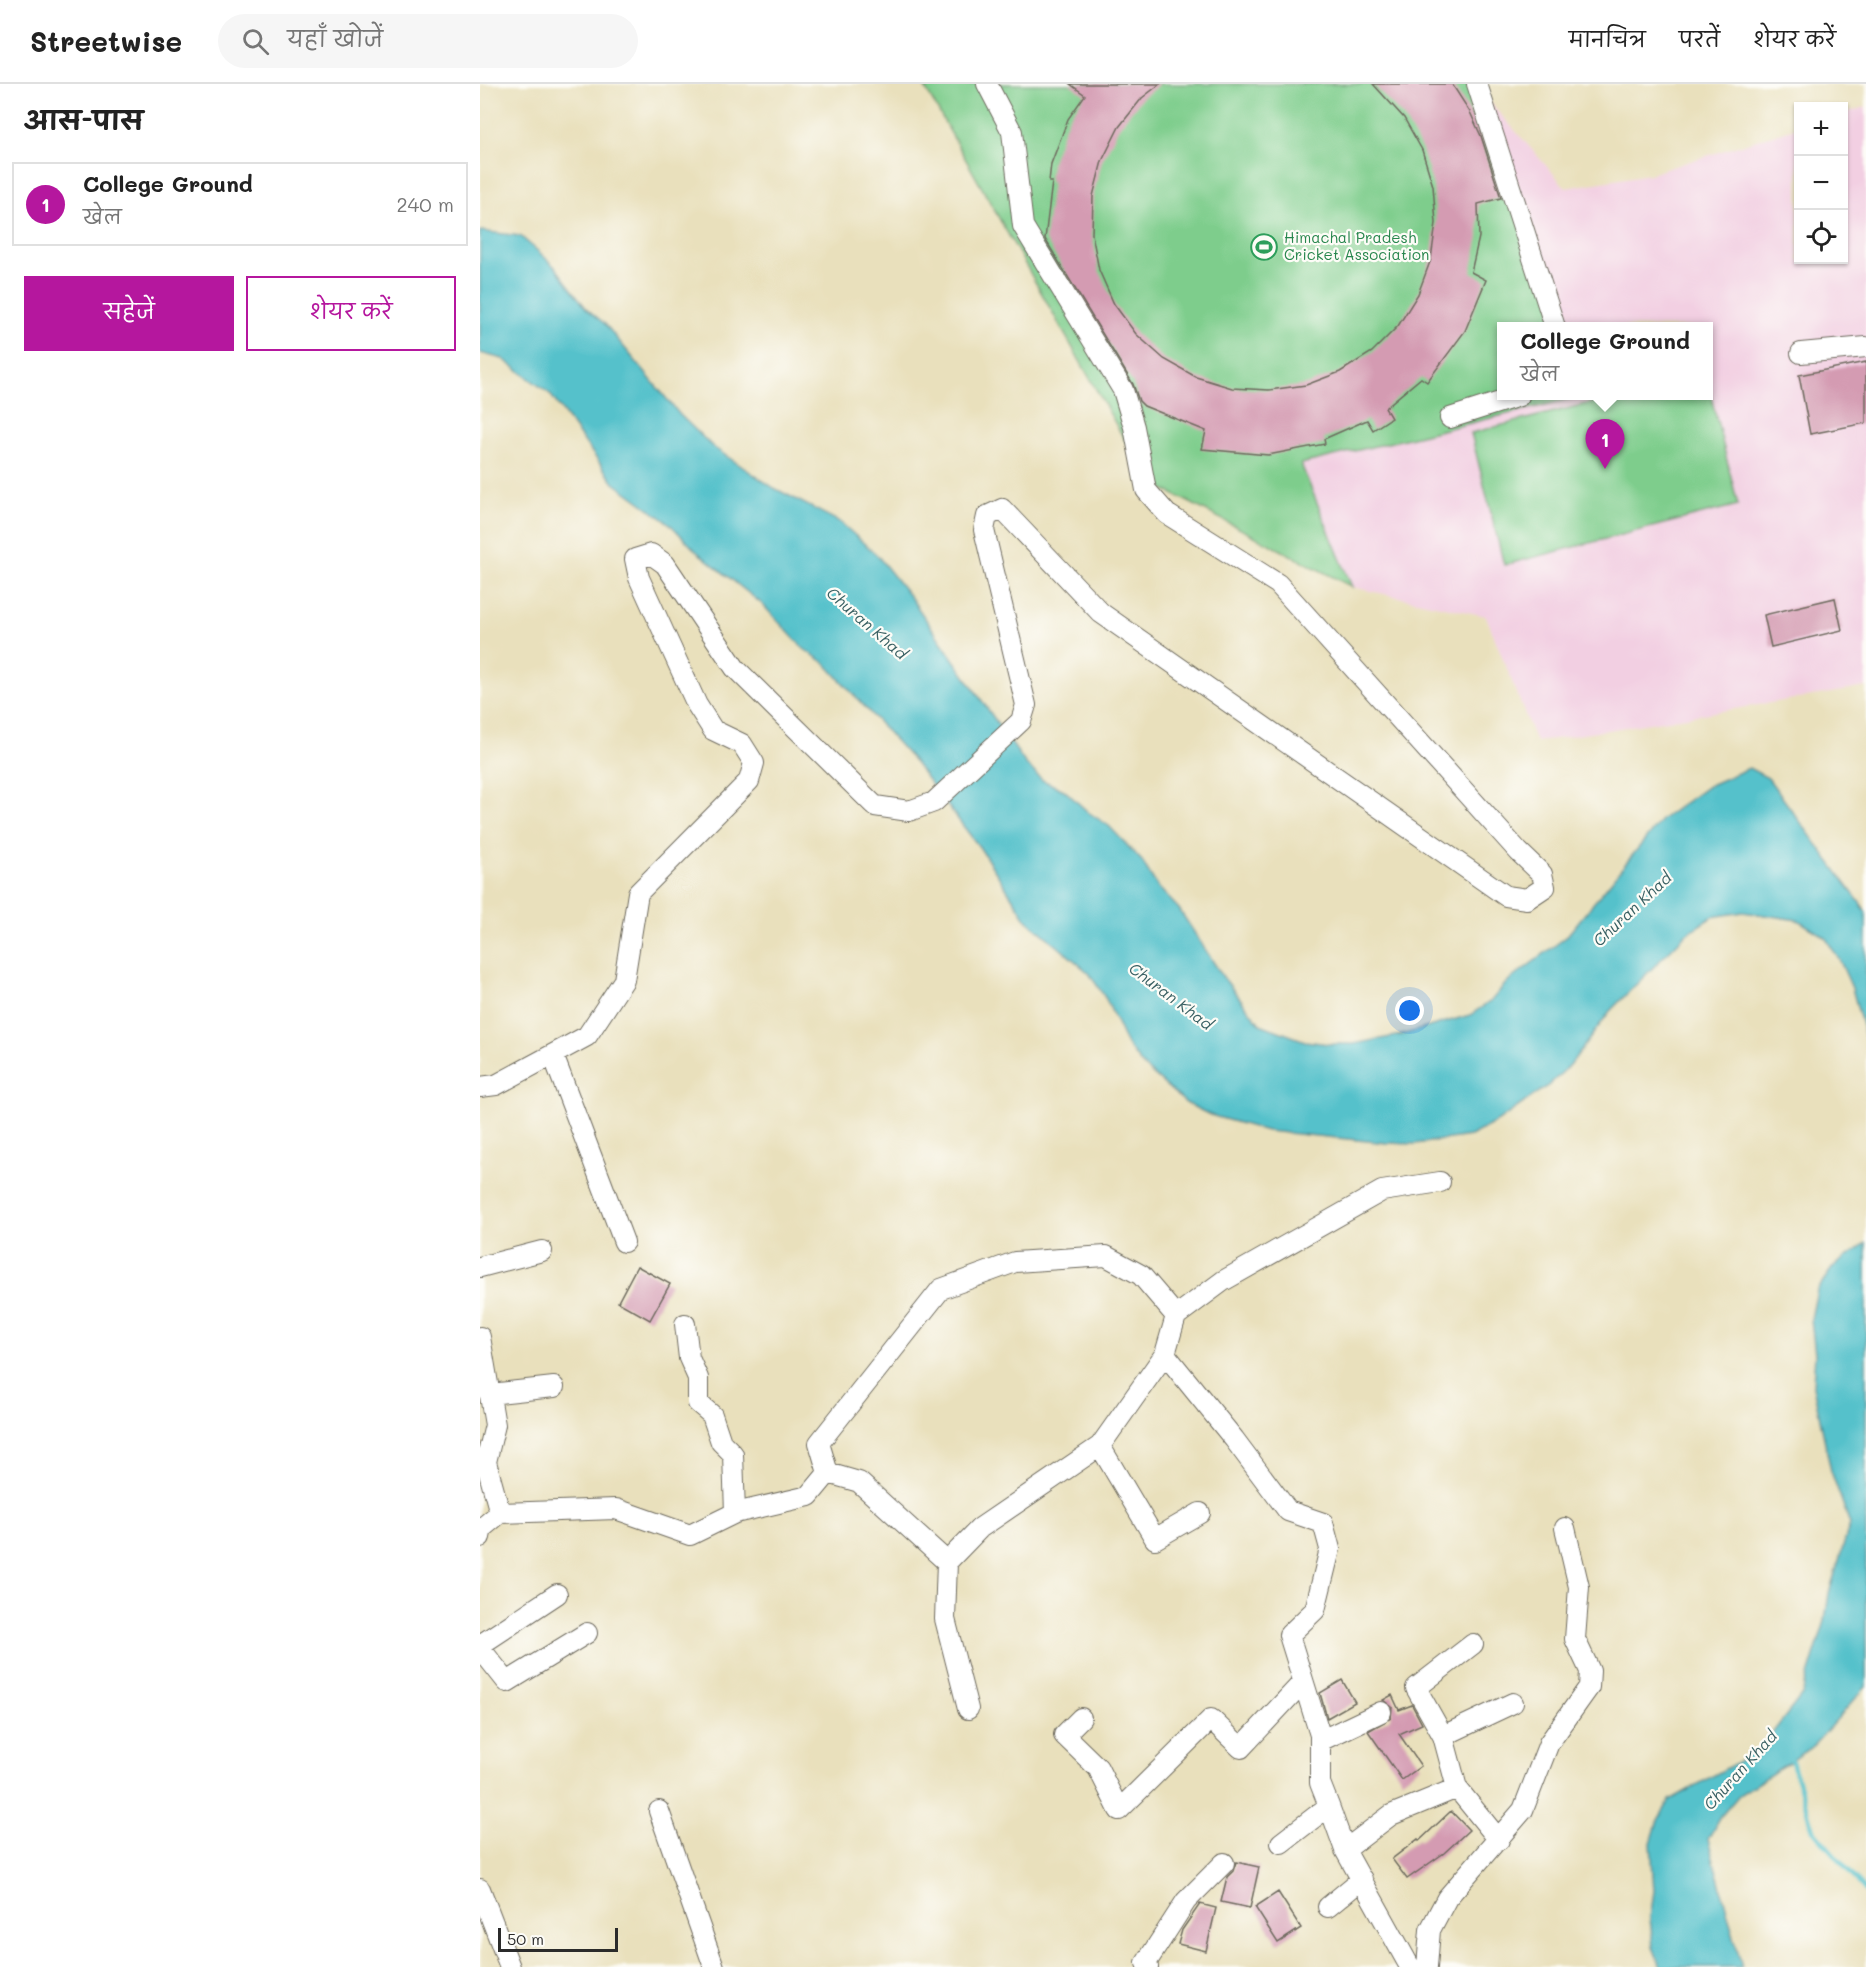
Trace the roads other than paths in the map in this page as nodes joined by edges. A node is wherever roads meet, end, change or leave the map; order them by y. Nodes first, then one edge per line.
1 (987, 84) edge
2 (1478, 84) edge
3 (1553, 322) edge
4 (1866, 347) edge
5 (1801, 353) dead end
6 (1506, 400) edge
7 (1450, 418) dead end
8 (553, 1055) junction
9 (480, 1087) edge
10 (1440, 1182) dead end
11 (624, 1242) dead end
12 (542, 1251) dead end
13 (480, 1267) edge
14 (1176, 1316) junction
15 (685, 1324) dead end
16 (480, 1337) edge
17 (1165, 1354) junction
18 (554, 1387) dead end
19 (490, 1394) junction
20 (1100, 1446) junction
21 (828, 1473) junction
22 (1200, 1513) dead end
23 (500, 1514) junction
24 (735, 1514) junction
25 (1566, 1528) dead end
26 (480, 1537) edge
27 (947, 1562) junction
28 (557, 1594) dead end
29 (587, 1633) dead end
30 (1473, 1644) dead end
31 (480, 1646) edge
32 (1302, 1682) junction
33 (1513, 1703) dead end
34 (968, 1709) dead end
35 (1381, 1712) dead end
36 (1081, 1718) dead end
37 (1443, 1736) junction
38 (1320, 1740) junction
39 (1457, 1788) junction
40 (1329, 1806) junction
41 (659, 1811) dead end
42 (1499, 1840) junction
43 (1281, 1843) dead end
44 (1345, 1850) junction
45 (1224, 1863) dead end
46 (1362, 1879) junction
47 (480, 1889) edge
48 (1328, 1907) dead end
49 (510, 1967) edge
50 (714, 1967) edge
51 (1148, 1967) edge
52 (1410, 1967) edge
53 (1427, 1967) edge

1 - 8 street
2 - 3 street
4 - 5 street
6 - 7 street
8 - 9 street
8 - 11 street
10 - 14 street
12 - 13 street
14 - 17 street
14 - 21 street
15 - 24 street
16 - 19 street
17 - 20 street
17 - 32 street
18 - 19 street
19 - 23 street
20 - 22 street
20 - 27 street
21 - 24 street
21 - 27 street
23 - 24 street
23 - 26 street
25 - 42 street
27 - 34 street
28 - 31 street
29 - 31 street
30 - 37 street
32 - 36 street
32 - 38 street
33 - 37 street
35 - 38 street
37 - 39 street
38 - 40 street
39 - 42 street
39 - 44 street
40 - 43 street
40 - 44 street
41 - 50 street
42 - 53 street
44 - 46 street
45 - 51 street
46 - 48 street
46 - 52 street
47 - 49 street

